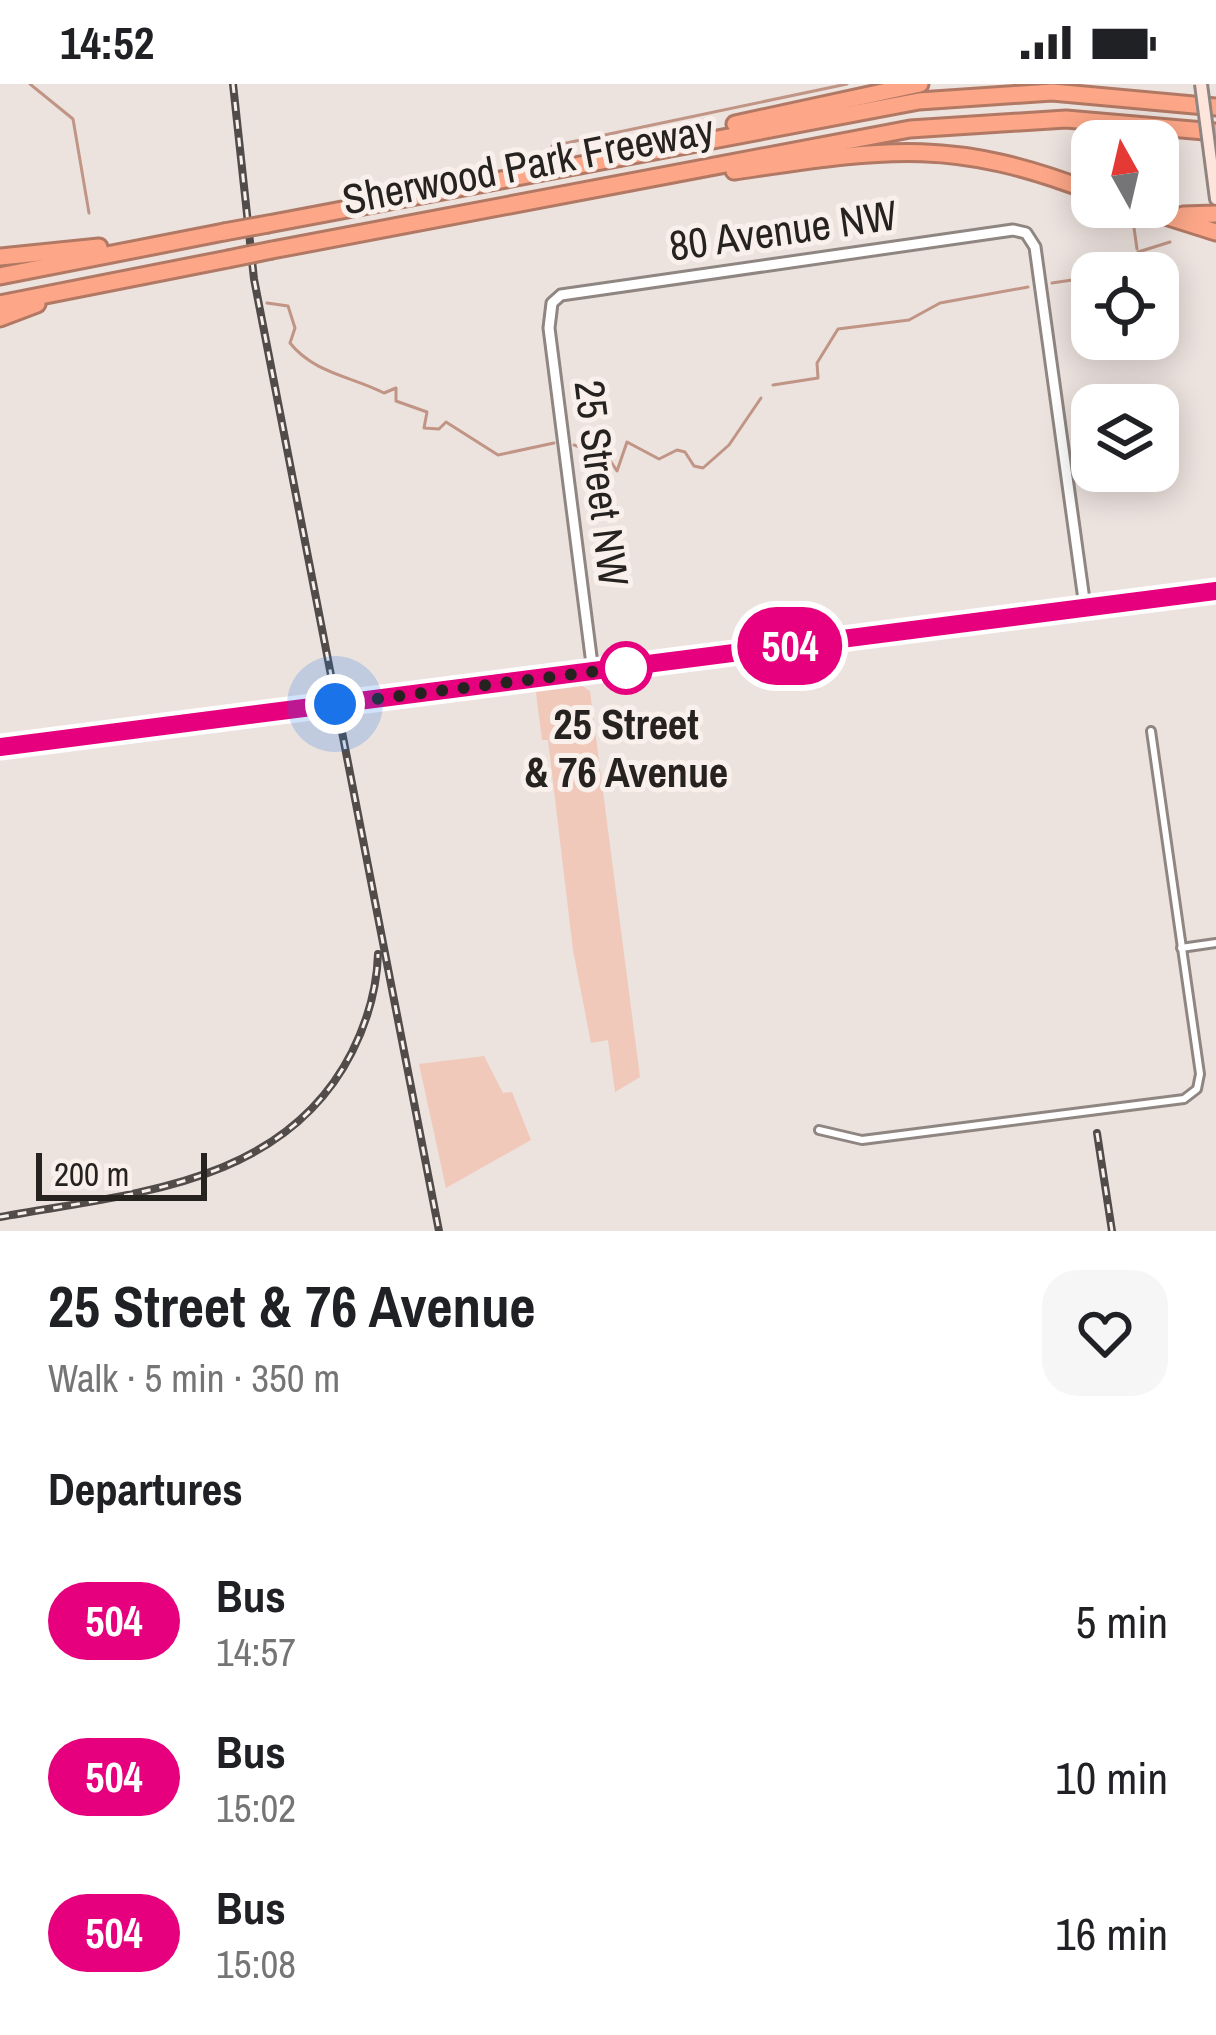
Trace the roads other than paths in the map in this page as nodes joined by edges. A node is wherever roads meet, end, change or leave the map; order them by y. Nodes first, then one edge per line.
1 (920, 84) edge
2 (1201, 84) edge
3 (1216, 107) edge
4 (1216, 132) edge
5 (476, 184) junction
6 (1071, 184) edge
7 (606, 186) junction
8 (1216, 199) edge
9 (1179, 213) edge
10 (1216, 214) edge
11 (1179, 220) edge
12 (1216, 232) edge
13 (203, 236) junction
14 (0, 256) edge
15 (0, 276) edge
16 (97, 285) junction
17 (552, 303) joint
18 (0, 304) edge
19 (0, 318) edge
20 (1216, 591) edge
21 (1085, 608) junction
22 (593, 672) junction
23 (1151, 731) dead end
24 (0, 747) edge
25 (1216, 943) edge
26 (1181, 948) junction
27 (819, 1130) dead end

1 - 5 highway
2 - 8 main road, bridge
3 - 5 highway, Sherwood Park Freeway
4 - 7 highway, Sherwood Park Freeway
5 - 13 highway, Sherwood Park Freeway, bridge
6 - 7 highway
7 - 16 highway, Sherwood Park Freeway, bridge
9 - 10 highway
11 - 12 highway
13 - 14 highway
13 - 15 highway, Sherwood Park Freeway
16 - 18 highway, Sherwood Park Freeway
16 - 19 highway
17 - 21 street, 80 Avenue NW
17 - 22 street, 25 Street NW
20 - 21 street
21 - 22 street
22 - 24 street
23 - 26 street
25 - 26 street
26 - 27 street

